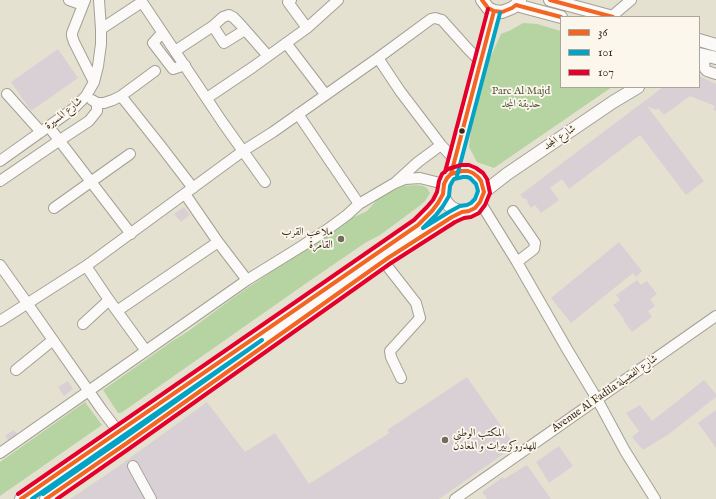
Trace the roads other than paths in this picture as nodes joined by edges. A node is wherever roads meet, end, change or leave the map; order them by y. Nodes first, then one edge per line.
1 (69, 0) edge
2 (99, 0) edge
3 (291, 0) edge
4 (338, 0) edge
5 (482, 0) edge
6 (550, 0) edge
7 (631, 0) edge
8 (144, 1) edge
9 (518, 2) edge
10 (84, 3) edge
11 (494, 11) junction
12 (608, 16) edge
13 (613, 16) edge
14 (560, 17) edge
15 (213, 26) junction
16 (307, 28) junction
17 (101, 29) junction
18 (245, 30) junction
19 (162, 33) junction
20 (700, 40) edge
21 (286, 43) junction
22 (716, 45) edge
23 (175, 51) junction
24 (268, 56) junction
25 (707, 56) edge
26 (378, 58) junction
27 (481, 62) junction
28 (185, 65) junction
29 (155, 71) dead end
30 (716, 74) edge
31 (94, 82) junction
32 (636, 88) edge
33 (7, 94) dead end
34 (325, 94) junction
35 (86, 96) junction
36 (121, 96) junction
37 (206, 98) junction
38 (97, 103) junction
39 (298, 114) junction
40 (45, 130) junction
41 (60, 140) junction
42 (441, 145) junction
43 (243, 151) junction
44 (130, 154) dead end
45 (455, 160) junction
46 (0, 161) edge
47 (0, 181) edge
48 (91, 182) junction
49 (265, 182) dead end
50 (393, 184) junction
51 (446, 184) junction
52 (189, 191) junction
53 (482, 197) junction
54 (359, 204) junction
55 (54, 208) dead end
56 (513, 211) dead end
57 (462, 212) junction
58 (131, 234) junction
59 (218, 242) junction
60 (384, 262) junction
61 (517, 262) junction
62 (0, 265) edge
63 (86, 266) junction
64 (247, 280) junction
65 (109, 300) junction
66 (27, 303) junction
67 (117, 311) junction
68 (716, 316) edge
69 (0, 321) edge
70 (83, 324) dead end
71 (53, 340) junction
72 (146, 351) junction
73 (16, 370) dead end
74 (401, 378) dead end
75 (90, 391) junction
76 (597, 399) junction
77 (118, 432) junction
78 (127, 443) junction
79 (0, 453) edge
80 (133, 466) dead end
81 (21, 499) edge
82 (46, 499) edge
83 (151, 499) edge
84 (455, 499) edge
85 (655, 499) edge

1 - 10 street
2 - 17 street, شارع المسيرة
3 - 16 street
4 - 16 street
5 - 11 main road
6 - 12 main road
7 - 13 street
8 - 17 street
8 - 19 street
9 - 11 main road
9 - 14 main road
10 - 31 street
11 - 27 street
15 - 18 street
15 - 18 street
15 - 23 street
16 - 21 street
17 - 31 street, شارع المسيرة
18 - 24 street
19 - 23 street
19 - 28 street
20 - 22 main road
21 - 24 street
21 - 34 street
23 - 28 street
24 - 37 street
25 - 30 street
26 - 27 street
26 - 34 street
26 - 42 street
27 - 45 street
28 - 37 street
29 - 36 street
31 - 35 street, شارع المسيرة
32 - 53 main road, شارع المجد
33 - 40 street
34 - 39 street
35 - 38 street
35 - 40 street, شارع المسيرة
36 - 38 street
36 - 52 street
37 - 43 street
38 - 41 street
39 - 43 street
39 - 54 street
40 - 41 street
40 - 46 street, شارع المسيرة
41 - 47 street
41 - 48 street
42 - 45 street
42 - 50 street
43 - 49 street
43 - 52 street
44 - 48 street
45 - 51 street
48 - 55 street
48 - 58 street
50 - 51 street
50 - 54 street
51 - 53 main road
51 - 57 main road
51 - 77 main road
52 - 58 street
52 - 59 street
53 - 57 main road, شارع المجد
53 - 61 street
54 - 64 street
56 - 61 street
57 - 60 main road, شارع المجد
58 - 63 street
59 - 64 street
59 - 67 street
60 - 74 street
60 - 78 main road, شارع المجد
61 - 76 street
62 - 66 street
63 - 65 street
63 - 66 street
64 - 72 street
65 - 67 street
65 - 70 street
66 - 69 street
66 - 71 street
67 - 72 street
68 - 76 street, Avenue Al Fadila شارع الفضيلة
71 - 73 street
71 - 75 street
72 - 75 street
75 - 77 street
75 - 79 street
76 - 84 street, Avenue Al Fadila شارع الفضيلة
76 - 85 street
77 - 78 street
77 - 81 main road
78 - 82 main road, شارع المجد
80 - 83 street

